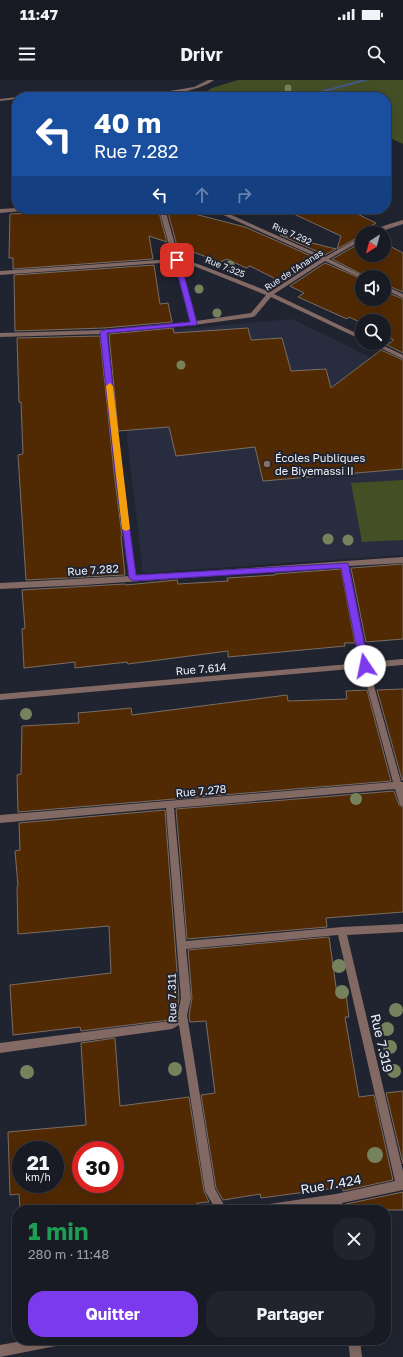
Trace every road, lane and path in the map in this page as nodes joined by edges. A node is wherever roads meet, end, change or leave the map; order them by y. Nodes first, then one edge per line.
1 (212, 80) edge
2 (170, 92) edge
3 (12, 99) edge
4 (0, 100) edge
5 (12, 210) edge
6 (0, 211) edge
7 (163, 214) edge
8 (224, 214) edge
9 (403, 222) edge
10 (388, 226) edge
11 (355, 242) edge
12 (325, 259) junction
13 (177, 260) junction
14 (0, 273) edge
15 (355, 273) edge
16 (391, 290) edge
17 (270, 294) junction
18 (403, 296) edge
19 (194, 323) junction
20 (104, 332) junction
21 (355, 335) edge
22 (0, 336) edge
23 (388, 350) edge
24 (403, 357) edge
25 (403, 560) edge
26 (345, 565) junction
27 (133, 578) junction
28 (0, 586) edge
29 (403, 662) edge
30 (365, 666) junction
31 (0, 697) edge
32 (401, 785) edge
33 (403, 803) edge
34 (170, 805) junction
35 (0, 819) edge
36 (403, 928) edge
37 (342, 930) junction
38 (181, 945) junction
39 (182, 1015) junction
40 (0, 1048) edge
41 (402, 1185) edge
42 (336, 1199) junction
43 (219, 1205) edge
44 (296, 1205) edge
45 (337, 1205) edge
46 (31, 1345) edge
47 (355, 1345) edge
48 (0, 1351) edge
49 (356, 1357) edge

1 - 2 street
3 - 4 street
5 - 6 street
7 - 13 street
8 - 12 street, Rue 7.292
9 - 10 street
11 - 12 street, Rue de l'Ananas
12 - 15 street, Rue 7.292
12 - 17 street, Rue de l'Ananas
13 - 14 street, Rue 7.325
13 - 17 street, Rue 7.325
13 - 19 street
16 - 18 street
17 - 19 street, Rue de l'Ananas
17 - 21 street, Rue 7.325
19 - 20 street, Rue de l'Ananas
20 - 22 street, Rue de l'Ananas
20 - 27 street
23 - 24 street
25 - 26 street, Rue 7.282
26 - 27 street, Rue 7.282
26 - 30 street
27 - 28 street, Rue 7.282
29 - 30 street, Rue 7.614
30 - 31 street, Rue 7.614
30 - 32 street
32 - 33 street
32 - 34 street, Rue 7.278
34 - 35 street, Rue 7.278
34 - 38 street, Rue 7.311
36 - 37 street
37 - 38 street
37 - 41 street, Rue 7.319
38 - 39 street, Rue 7.311
39 - 40 street
39 - 43 street, Rue 7.311
41 - 42 street, Rue 7.424
42 - 44 street, Rue 7.424
42 - 45 street
46 - 48 street
47 - 49 street

